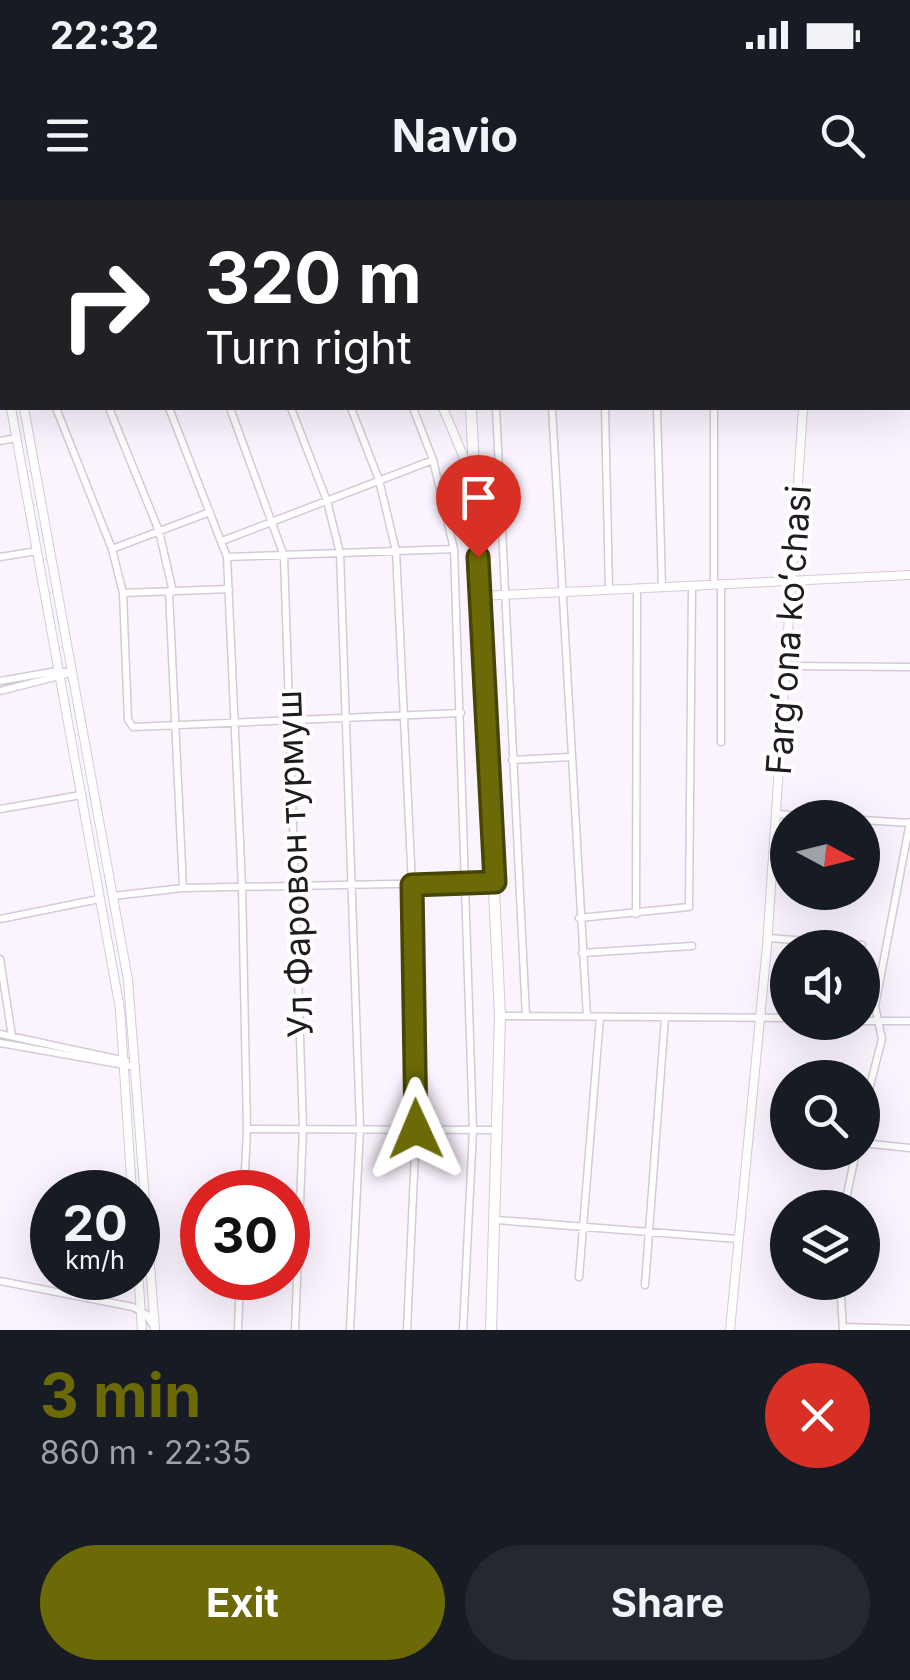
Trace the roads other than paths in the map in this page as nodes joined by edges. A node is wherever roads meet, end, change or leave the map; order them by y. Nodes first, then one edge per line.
1 (11, 410) edge
2 (24, 410) edge
3 (57, 410) edge
4 (110, 410) edge
5 (170, 410) edge
6 (231, 410) edge
7 (293, 410) edge
8 (352, 410) edge
9 (414, 410) edge
10 (445, 410) edge
11 (470, 410) edge
12 (496, 410) edge
13 (552, 410) edge
14 (604, 410) edge
15 (657, 410) edge
16 (714, 410) edge
17 (803, 410) edge
18 (16, 438) junction
19 (0, 441) edge
20 (433, 460) junction
21 (379, 480) junction
22 (473, 480) junction
23 (327, 500) junction
24 (210, 512) junction
25 (274, 522) junction
26 (159, 531) junction
27 (222, 541) junction
28 (112, 549) junction
29 (454, 549) junction
30 (37, 551) junction
31 (396, 551) junction
32 (340, 554) junction
33 (284, 556) junction
34 (0, 557) edge
35 (227, 558) junction
36 (910, 576) edge
37 (794, 580) junction
38 (718, 584) junction
39 (692, 586) junction
40 (662, 587) junction
41 (229, 588) junction
42 (637, 588) junction
43 (609, 590) junction
44 (561, 591) junction
45 (122, 592) junction
46 (171, 592) junction
47 (504, 594) junction
48 (481, 596) junction
49 (69, 658) junction
50 (787, 666) junction
51 (910, 667) edge
52 (72, 674) junction
53 (55, 675) junction
54 (0, 681) edge
55 (0, 690) edge
56 (461, 713) junction
57 (404, 716) junction
58 (348, 718) junction
59 (291, 720) junction
60 (236, 722) junction
61 (177, 726) junction
62 (721, 742) dead end
63 (570, 756) junction
64 (512, 760) junction
65 (81, 795) junction
66 (777, 800) edge
67 (0, 808) edge
68 (880, 821) edge
69 (910, 822) edge
70 (495, 882) junction
71 (468, 883) junction
72 (412, 885) junction
73 (242, 886) junction
74 (354, 886) junction
75 (298, 887) junction
76 (183, 888) junction
77 (113, 896) junction
78 (100, 899) junction
79 (770, 907) edge
80 (636, 914) junction
81 (0, 918) edge
82 (579, 918) junction
83 (768, 938) joint
84 (692, 946) dead end
85 (582, 953) junction
86 (0, 959) edge
87 (880, 977) edge
88 (500, 1016) junction
89 (526, 1016) junction
90 (587, 1017) junction
91 (600, 1017) junction
92 (760, 1017) junction
93 (770, 1017) edge
94 (665, 1018) junction
95 (910, 1021) edge
96 (880, 1023) joint
97 (0, 1034) edge
98 (12, 1036) junction
99 (121, 1037) junction
100 (134, 1042) junction
101 (0, 1043) edge
102 (877, 1060) edge
103 (122, 1063) junction
104 (136, 1067) junction
105 (304, 1128) junction
106 (360, 1128) junction
107 (247, 1129) junction
108 (416, 1129) junction
109 (473, 1130) junction
110 (498, 1130) junction
111 (880, 1145) edge
112 (910, 1148) edge
113 (130, 1170) edge
114 (245, 1170) edge
115 (498, 1220) junction
116 (584, 1228) junction
117 (650, 1232) junction
118 (738, 1239) junction
119 (580, 1277) dead end
120 (0, 1281) edge
121 (645, 1285) dead end
122 (140, 1300) edge
123 (239, 1300) edge
124 (841, 1300) edge
125 (140, 1310) junction
126 (843, 1328) edge
127 (910, 1329) edge
128 (142, 1330) edge
129 (155, 1330) edge
130 (238, 1330) edge
131 (295, 1330) edge
132 (350, 1330) edge
133 (407, 1330) edge
134 (463, 1330) edge
135 (491, 1330) edge
136 (730, 1330) edge

1 - 18 street
2 - 49 street
3 - 28 street
4 - 26 street
5 - 24 street, Ул Фаровон турмуш
6 - 25 street, Ул Фаровон турмуш
7 - 23 street, Ул Фаровон турмуш
8 - 21 street
9 - 20 street
10 - 22 street
11 - 22 main road
12 - 47 street
13 - 44 street
14 - 43 street
15 - 40 street
16 - 38 street
17 - 37 street, Fargʻona koʻchasi
18 - 19 street
18 - 30 street
20 - 21 street
20 - 29 street
21 - 23 street
21 - 31 street
22 - 48 main road
23 - 25 street
23 - 32 street, Ул Фаровон турмуш
24 - 26 street
24 - 27 street, Ул Фаровон турмуш
25 - 27 street
25 - 33 street, Ул Фаровон турмуш
26 - 28 street
26 - 46 street
27 - 35 street, Ул Фаровон турмуш
28 - 45 street
29 - 31 street
29 - 56 street
30 - 34 street
30 - 53 street
31 - 32 street
31 - 57 street
32 - 33 street
32 - 58 street, Ул Фаровон турмуш
33 - 35 street
33 - 59 street, Ул Фаровон турмуш
35 - 41 street, Ул Фаровон турмуш
36 - 37 street
37 - 38 street
37 - 50 street, Fargʻona koʻchasi
38 - 39 street
38 - 62 street
39 - 40 street
39 - 80 street
40 - 42 street
41 - 46 street
41 - 60 street, Ул Фаровон турмуш
42 - 43 street
42 - 80 street
43 - 44 street
44 - 47 street
44 - 63 street
45 - 46 street
45 - 61 street
46 - 61 street
47 - 48 street
47 - 64 street
48 - 70 main road
49 - 52 street
49 - 53 street
50 - 51 street
50 - 66 street, Fargʻona koʻchasi
52 - 53 street
52 - 77 street
53 - 54 street
53 - 55 street
53 - 65 street
56 - 57 street
56 - 71 street
57 - 58 street
57 - 72 street
58 - 59 street
58 - 74 street, Ул Фаровон турмуш
59 - 60 street
59 - 75 street, Ул Фаровон турмуш
60 - 61 street
60 - 73 street, Ул Фаровон турмуш
61 - 76 street
63 - 64 street
63 - 82 street
64 - 89 street
65 - 67 street
65 - 78 street
68 - 69 street
69 - 87 street
70 - 71 street
70 - 88 main road
71 - 72 street
71 - 109 street
72 - 74 street
72 - 108 street
73 - 75 street
73 - 76 street
73 - 107 street, Ул Фаровон турмуш
74 - 75 street
74 - 106 street, Ул Фаровон турмуш
75 - 105 street, Ул Фаровон турмуш
76 - 77 street
77 - 100 street
78 - 81 street
78 - 99 street
79 - 83 street, Fargʻona koʻchasi
80 - 82 street
82 - 85 street
83 - 92 street, Fargʻona koʻchasi
84 - 85 street
85 - 90 street
86 - 98 street
88 - 89 street
88 - 110 main road
89 - 90 street
90 - 91 street
91 - 94 street
91 - 116 street
92 - 93 street
92 - 94 street
92 - 118 street, Fargʻona koʻchasi
94 - 117 street
95 - 96 street
96 - 102 street
97 - 98 street
98 - 103 street
99 - 100 street
99 - 103 street
100 - 104 street
101 - 103 street
103 - 104 street
103 - 113 street
104 - 129 street
105 - 106 street
105 - 107 street
105 - 131 street, Ул Фаровон турмуш
106 - 108 street
106 - 132 street, Ул Фаровон турмуш
107 - 114 street, Ул Фаровон турмуш
108 - 109 street
108 - 133 street
109 - 110 street
109 - 134 street
110 - 115 main road
111 - 112 street
115 - 116 street
115 - 135 main road
116 - 117 street
116 - 119 street
117 - 118 street
117 - 121 street
118 - 136 street, Fargʻona koʻchasi
120 - 125 street
122 - 125 street
123 - 130 street
124 - 126 street
125 - 128 street
125 - 129 street
126 - 127 street

